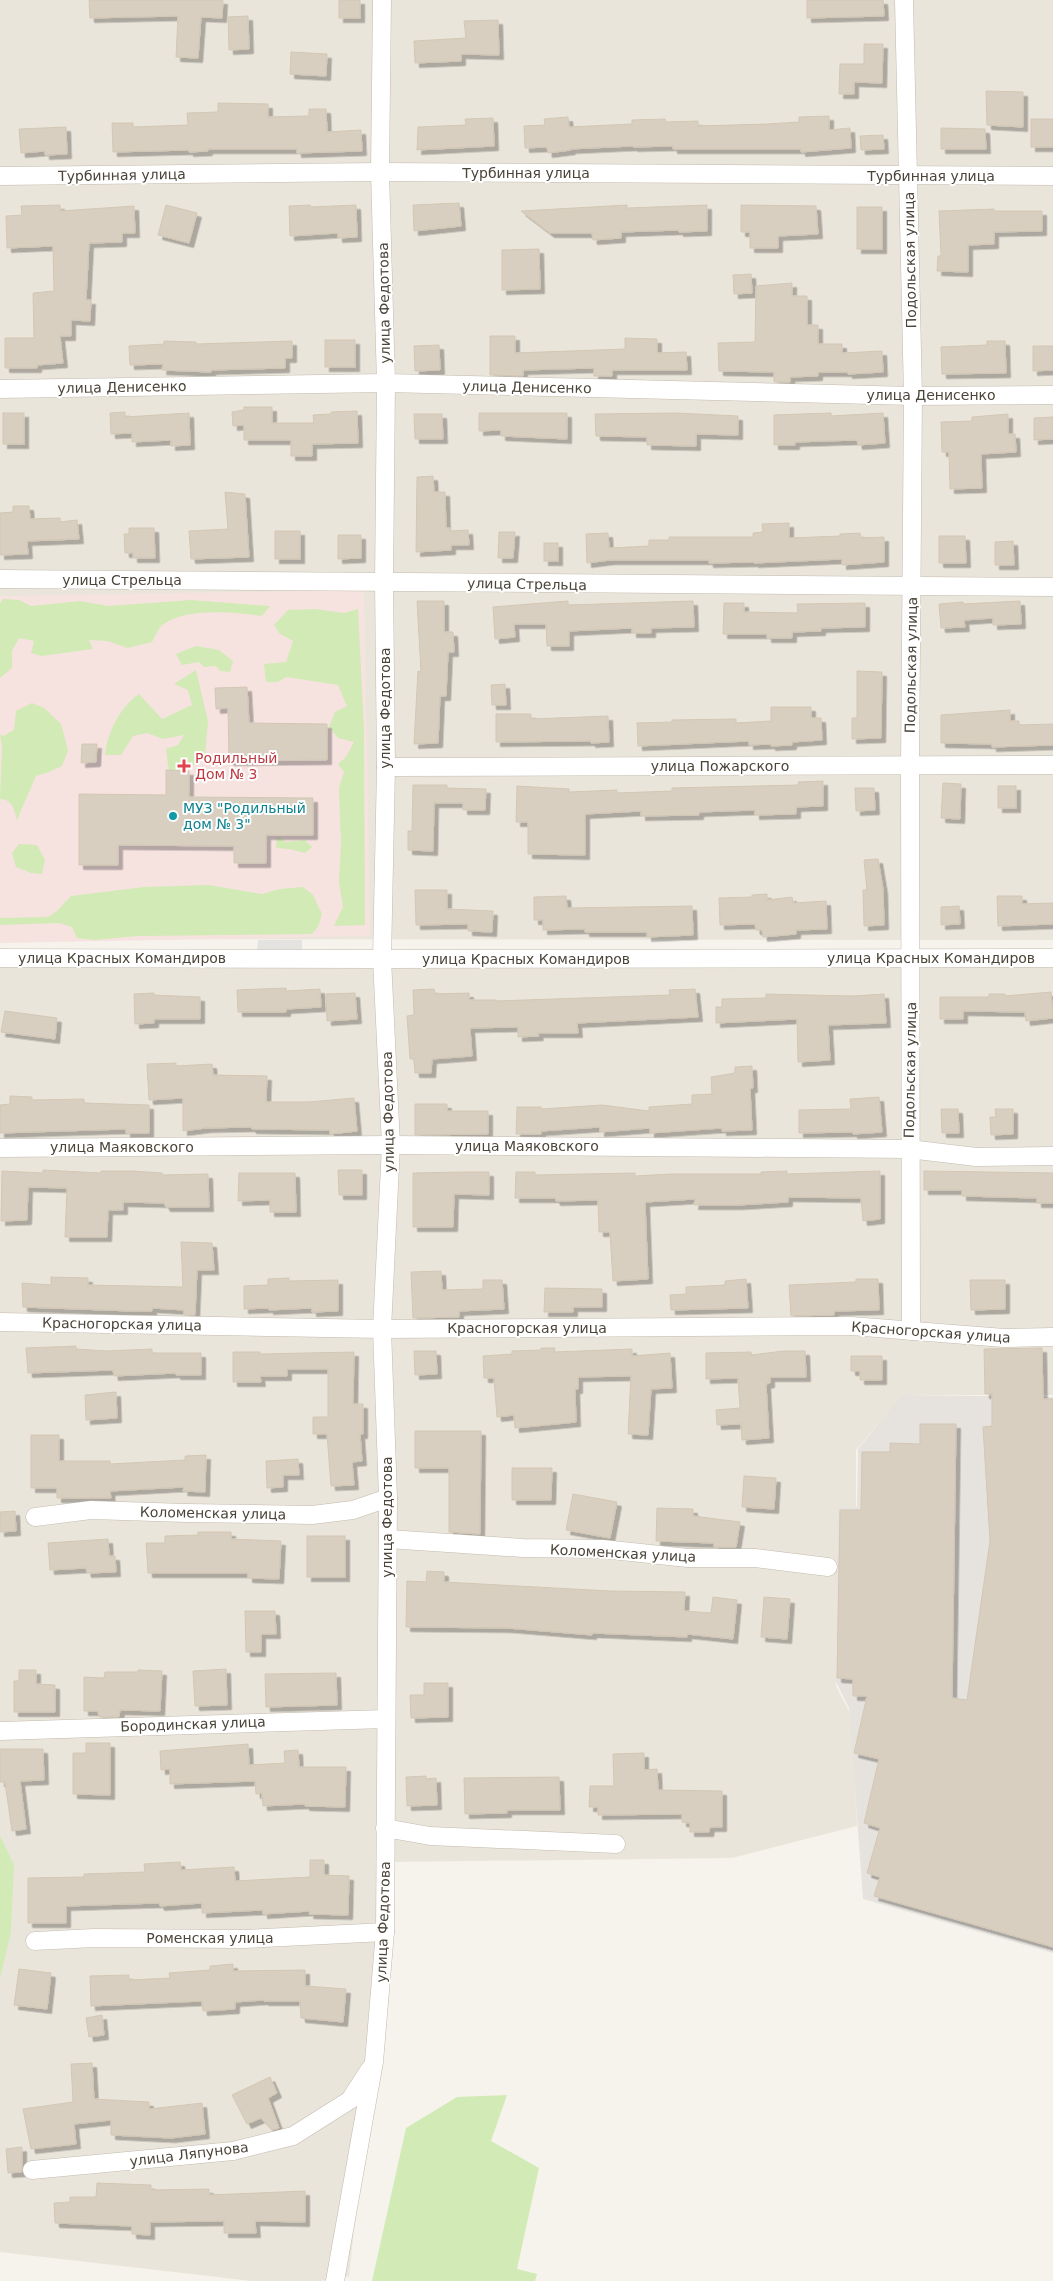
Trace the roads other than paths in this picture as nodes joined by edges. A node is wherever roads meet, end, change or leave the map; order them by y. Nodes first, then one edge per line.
1 (382, 0) edge
2 (904, 0) edge
3 (380, 172) junction
4 (0, 176) edge
5 (908, 176) junction
6 (1053, 176) edge
7 (386, 383) junction
8 (0, 389) edge
9 (1053, 395) edge
10 (913, 396) junction
11 (0, 579) edge
12 (384, 582) junction
13 (913, 587) junction
14 (1053, 587) edge
15 (1053, 765) edge
16 (910, 766) junction
17 (386, 767) junction
18 (0, 958) edge
19 (912, 958) junction
20 (1053, 958) edge
21 (382, 960) junction
22 (391, 1146) junction
23 (0, 1148) edge
24 (910, 1149) junction
25 (1053, 1156) edge
26 (0, 1322) edge
27 (382, 1329) junction
28 (911, 1331) junction
29 (1053, 1337) edge
30 (388, 1498) junction
31 (35, 1517) dead end
32 (388, 1538) junction
33 (828, 1567) dead end
34 (386, 1719) junction
35 (0, 1731) edge
36 (385, 1828) junction
37 (616, 1844) dead end
38 (385, 1932) junction
39 (35, 1941) dead end
40 (374, 2062) junction
41 (32, 2170) dead end
42 (335, 2281) edge

1 - 3 street, улица Федотова
2 - 5 street, Подольская улица
3 - 4 street, Турбинная улица
3 - 5 street, Турбинная улица
3 - 7 street, улица Федотова
5 - 6 street, Турбинная улица
5 - 10 street, Подольская улица
7 - 8 street, улица Денисенко
7 - 10 street, улица Денисенко
7 - 12 street, улица Федотова
9 - 10 street, улица Денисенко
10 - 13 street, Подольская улица
11 - 12 street, улица Стрельца
12 - 13 street, улица Стрельца
12 - 17 street, улица Федотова
13 - 14 street, улица Стрельца
13 - 16 street, Подольская улица
15 - 16 street, улица Пожарского
16 - 17 street, улица Пожарского
16 - 19 street, Подольская улица
17 - 21 street, улица Федотова
18 - 21 street, улица Красных Командиров
19 - 20 street, улица Красных Командиров
19 - 21 street, улица Красных Командиров
19 - 24 street, Подольская улица
21 - 22 street, улица Федотова
22 - 23 street, улица Маяковского
22 - 24 street, улица Маяковского
22 - 27 street, улица Федотова
24 - 25 street, улица Маяковского
24 - 28 street, Подольская улица
26 - 27 street, Красногорская улица
27 - 28 street, Красногорская улица
27 - 30 street, улица Федотова
28 - 29 street, Красногорская улица
30 - 31 street, Коломенская улица
30 - 32 street, улица Федотова
32 - 33 street, Коломенская улица
32 - 34 street, улица Федотова
34 - 35 street, Бородинская улица
34 - 36 street, улица Федотова
36 - 37 street
36 - 38 street, улица Федотова
38 - 39 street, Роменская улица
38 - 40 street, улица Федотова
40 - 41 street, улица Ляпунова
40 - 42 street, улица Федотова

